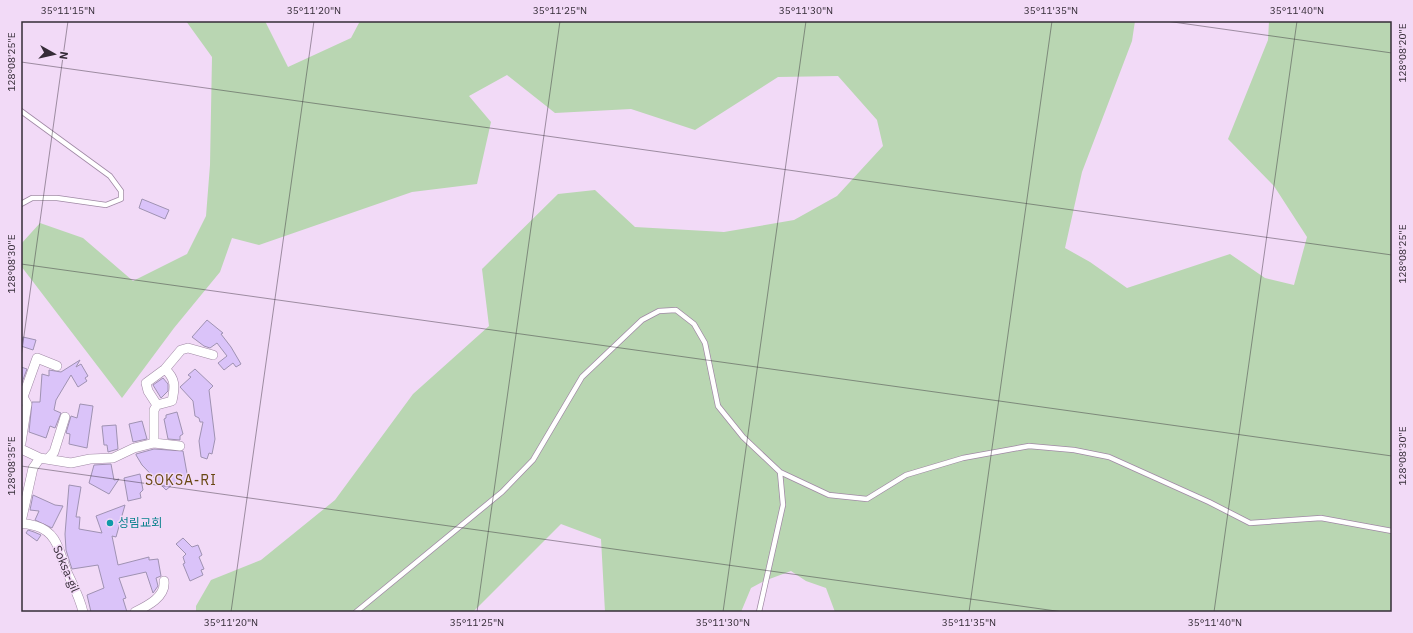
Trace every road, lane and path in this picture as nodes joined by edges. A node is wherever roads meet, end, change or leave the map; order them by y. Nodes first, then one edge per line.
1 (21, 111) edge
2 (21, 204) edge
3 (213, 355) dead end
4 (58, 366) dead end
5 (165, 369) junction
6 (22, 397) edge
7 (157, 405) junction
8 (65, 417) dead end
9 (21, 443) edge
10 (154, 443) junction
11 (180, 446) dead end
12 (21, 449) edge
13 (44, 459) junction
14 (780, 472) junction
15 (21, 523) edge
16 (1392, 531) edge
17 (164, 581) dead end
18 (83, 612) edge
19 (136, 612) edge
20 (356, 612) edge
21 (759, 612) edge

1 - 2 lane
3 - 5 street
4 - 6 street
5 - 7 street
5 - 7 street
6 - 9 street
7 - 10 street
8 - 13 street
10 - 11 street
10 - 13 street
12 - 13 street
13 - 15 street
14 - 16 lane
14 - 20 lane
14 - 21 lane
15 - 18 street, Soksa-gil
17 - 19 street

